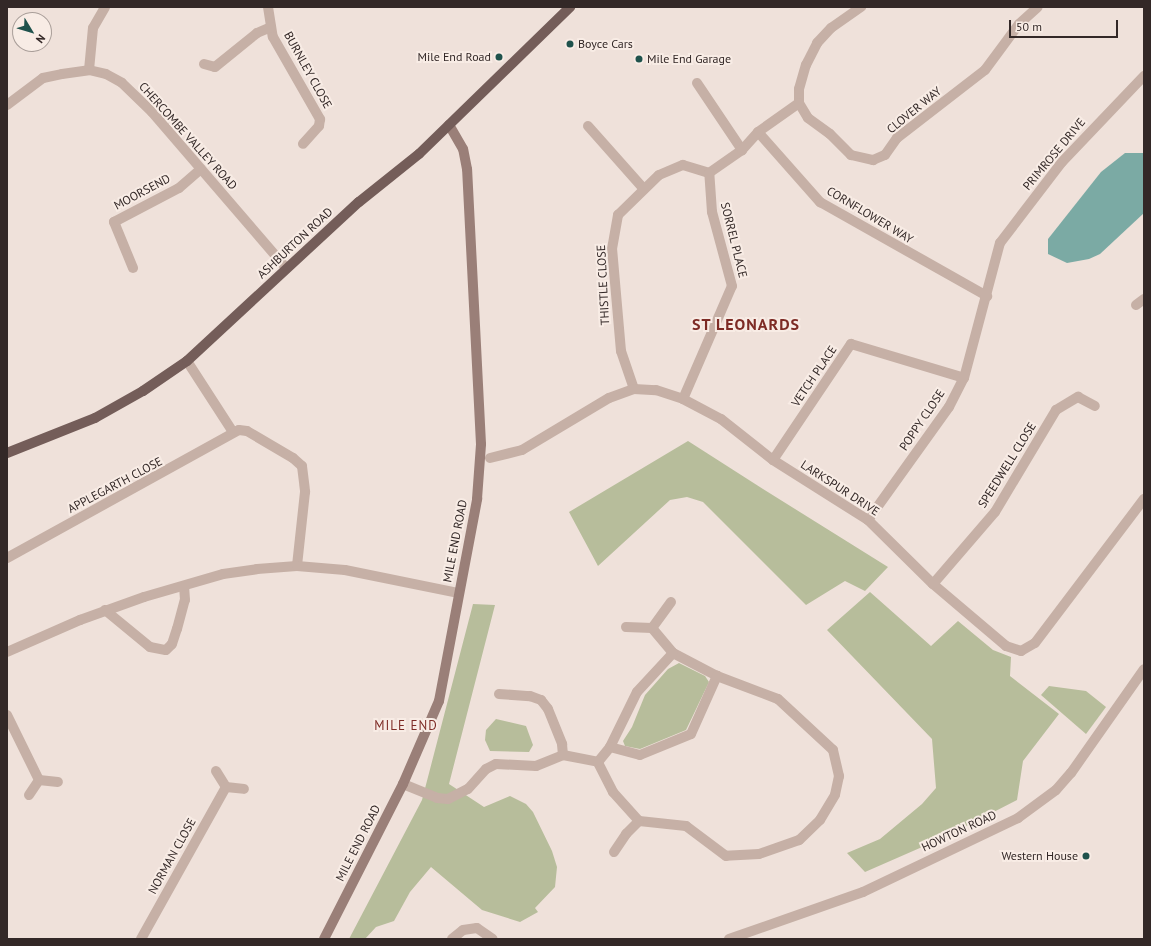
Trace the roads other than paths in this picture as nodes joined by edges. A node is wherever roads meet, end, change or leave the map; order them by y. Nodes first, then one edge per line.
1 (105, 7) edge
2 (268, 7) edge
3 (570, 7) edge
4 (861, 7) edge
5 (1038, 7) edge
6 (271, 27) junction
7 (204, 64) dead end
8 (89, 70) junction
9 (1144, 76) edge
10 (697, 83) dead end
11 (799, 103) junction
12 (7, 105) edge
13 (449, 125) junction
14 (588, 126) dead end
15 (758, 132) junction
16 (302, 144) dead end
17 (742, 150) junction
18 (201, 168) junction
19 (709, 173) junction
20 (644, 189) junction
21 (996, 256) joint
22 (132, 268) dead end
23 (286, 268) junction
24 (987, 296) junction
25 (187, 361) junction
26 (964, 378) junction
27 (634, 389) junction
28 (683, 399) junction
29 (1094, 406) dead end
30 (233, 432) junction
31 (7, 453) edge
32 (490, 458) dead end
33 (773, 460) junction
34 (1144, 499) edge
35 (868, 520) junction
36 (7, 558) edge
37 (297, 566) junction
38 (934, 584) junction
39 (184, 587) junction
40 (458, 593) junction
41 (671, 602) dead end
42 (106, 610) junction
43 (626, 627) dead end
44 (652, 628) junction
45 (7, 652) edge
46 (673, 654) junction
47 (1144, 669) edge
48 (717, 676) junction
49 (499, 694) dead end
50 (7, 715) edge
51 (610, 747) junction
52 (564, 755) junction
53 (598, 762) junction
54 (216, 771) dead end
55 (39, 780) junction
56 (58, 782) dead end
57 (403, 784) junction
58 (226, 787) junction
59 (244, 789) dead end
60 (30, 795) dead end
61 (639, 821) junction
62 (614, 852) dead end
63 (141, 939) edge
64 (324, 939) edge
65 (452, 939) edge
66 (493, 939) edge
67 (728, 939) edge

1 - 8 street
2 - 6 street, BURNLEY CLOSE
3 - 13 main road, ASHBURTON ROAD
4 - 11 street
5 - 11 street, CLOVER WAY
6 - 7 street, BURNLEY CLOSE
6 - 16 street, BURNLEY CLOSE
8 - 12 street, CHERCOMBE VALLEY ROAD
8 - 18 street, CHERCOMBE VALLEY ROAD
9 - 21 street, PRIMROSE DRIVE
10 - 17 street
11 - 15 street
13 - 23 main road, ASHBURTON ROAD
13 - 40 street, MILE END ROAD
14 - 20 street
15 - 17 street
15 - 24 street, CORNFLOWER WAY
17 - 19 street
18 - 22 street, MOORSEND
18 - 23 street, CHERCOMBE VALLEY ROAD
19 - 20 street, THISTLE CLOSE
19 - 28 street, SORREL PLACE
20 - 27 street, THISTLE CLOSE
21 - 24 street, POPPY CLOSE
23 - 25 main road, ASHBURTON ROAD
24 - 26 street, POPPY CLOSE
25 - 30 street
25 - 31 main road, ASHBURTON ROAD
26 - 33 street, VETCH PLACE
26 - 35 street, POPPY CLOSE
27 - 28 street, LARKSPUR DRIVE
27 - 32 street, LARKSPUR DRIVE
28 - 33 street, LARKSPUR DRIVE
29 - 38 street, SPEEDWELL CLOSE
30 - 36 street, APPLEGARTH CLOSE
30 - 37 street
33 - 35 street, LARKSPUR DRIVE
34 - 38 street, LARKSPUR DRIVE
35 - 38 street, LARKSPUR DRIVE
37 - 39 street
37 - 40 street
39 - 42 street
39 - 42 street
40 - 57 street, MILE END ROAD
41 - 44 street
42 - 45 street
43 - 44 street
44 - 46 street
46 - 48 street
46 - 51 street
47 - 67 street, HOWTON ROAD
48 - 51 street
48 - 61 street
49 - 52 street
50 - 55 street
51 - 53 street
52 - 53 street
52 - 57 street
53 - 61 street
54 - 58 street
55 - 56 street
55 - 60 street
57 - 64 street, MILE END ROAD
58 - 59 street
58 - 63 street, NORMAN CLOSE
61 - 62 street
65 - 66 street

